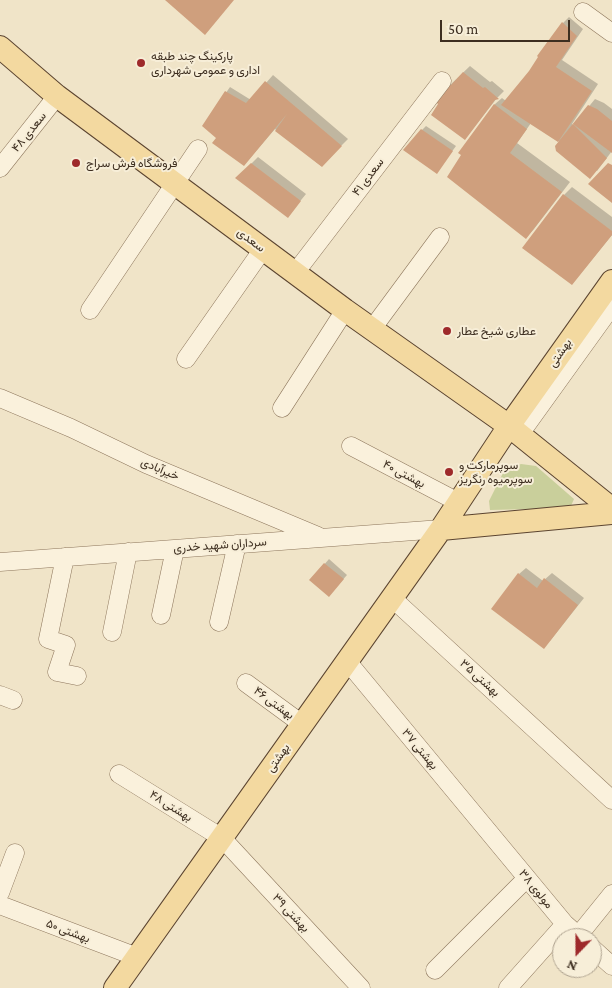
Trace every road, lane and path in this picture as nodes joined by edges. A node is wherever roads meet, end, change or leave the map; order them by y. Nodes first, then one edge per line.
1 (583, 12) dead end
2 (612, 33) edge
3 (0, 47) edge
4 (442, 81) dead end
5 (57, 96) junction
6 (198, 149) dead end
7 (0, 168) edge
8 (174, 183) junction
9 (440, 238) dead end
10 (263, 249) junction
11 (295, 273) junction
12 (612, 281) edge
13 (608, 306) edge
14 (90, 310) dead end
15 (345, 310) junction
16 (372, 329) junction
17 (186, 359) dead end
18 (0, 398) edge
19 (282, 408) dead end
20 (515, 430) junction
21 (351, 446) dead end
22 (603, 494) edge
23 (458, 502) junction
24 (612, 509) edge
25 (612, 513) edge
26 (441, 529) junction
27 (321, 538) junction
28 (237, 544) junction
29 (175, 549) junction
30 (128, 552) junction
31 (65, 557) junction
32 (0, 562) edge
33 (392, 598) junction
34 (161, 615) dead end
35 (220, 622) dead end
36 (112, 632) dead end
37 (347, 661) junction
38 (77, 676) dead end
39 (246, 683) dead end
40 (302, 724) junction
41 (119, 774) dead end
42 (612, 800) edge
43 (494, 837) joint
44 (222, 838) junction
45 (15, 853) dead end
46 (527, 878) junction
47 (0, 893) edge
48 (612, 894) edge
49 (0, 905) edge
50 (565, 924) junction
51 (569, 928) edge
52 (586, 928) edge
53 (137, 957) junction
54 (602, 957) edge
55 (612, 966) edge
56 (435, 970) dead end
57 (117, 988) edge
58 (361, 988) edge
59 (508, 988) edge

1 - 2 street
3 - 5 main road, سعدی
4 - 11 street, سعدی ۴۱
5 - 7 street, سعدی ۴۸
5 - 8 main road, سعدی
6 - 8 street
8 - 10 main road, سعدی
8 - 14 street
9 - 16 street
10 - 11 main road, سعدی
10 - 17 street
11 - 15 main road, سعدی
12 - 13 main road, بهشتی
13 - 20 main road, بهشتی
15 - 16 main road, سعدی
15 - 19 street
16 - 20 main road, سعدی
18 - 27 street, خیرآبادی
20 - 22 main road, سعدی
20 - 23 main road, بهشتی
21 - 23 street, بهشتی ۴۰
22 - 24 main road, سعدی
23 - 26 main road, بهشتی
25 - 26 main road
26 - 27 street, سرداران شهید خدری
26 - 33 main road, بهشتی
27 - 28 street, سرداران شهید خدری
28 - 29 street, سرداران شهید خدری
28 - 35 street
29 - 30 street, سرداران شهید خدری
29 - 34 street
30 - 31 street, سرداران شهید خدری
30 - 36 street
31 - 32 street, سرداران شهید خدری
31 - 38 street
33 - 37 main road, بهشتی
33 - 42 street, بهشتی ۳۵
37 - 40 main road, بهشتی
37 - 43 street, بهشتی ۳۷
39 - 40 street, بهشتی ۴۶
40 - 44 main road, بهشتی
41 - 44 street, بهشتی ۴۸
43 - 46 street, مولوی ۳۸
44 - 53 main road, بهشتی
44 - 58 street, بهشتی ۳۹
45 - 47 street
46 - 50 street, مولوی ۳۸
46 - 56 street
48 - 52 street
49 - 53 street, بهشتی ۵۰
50 - 51 street, مولوی ۳۸
50 - 59 street
53 - 57 main road, بهشتی
54 - 55 street

